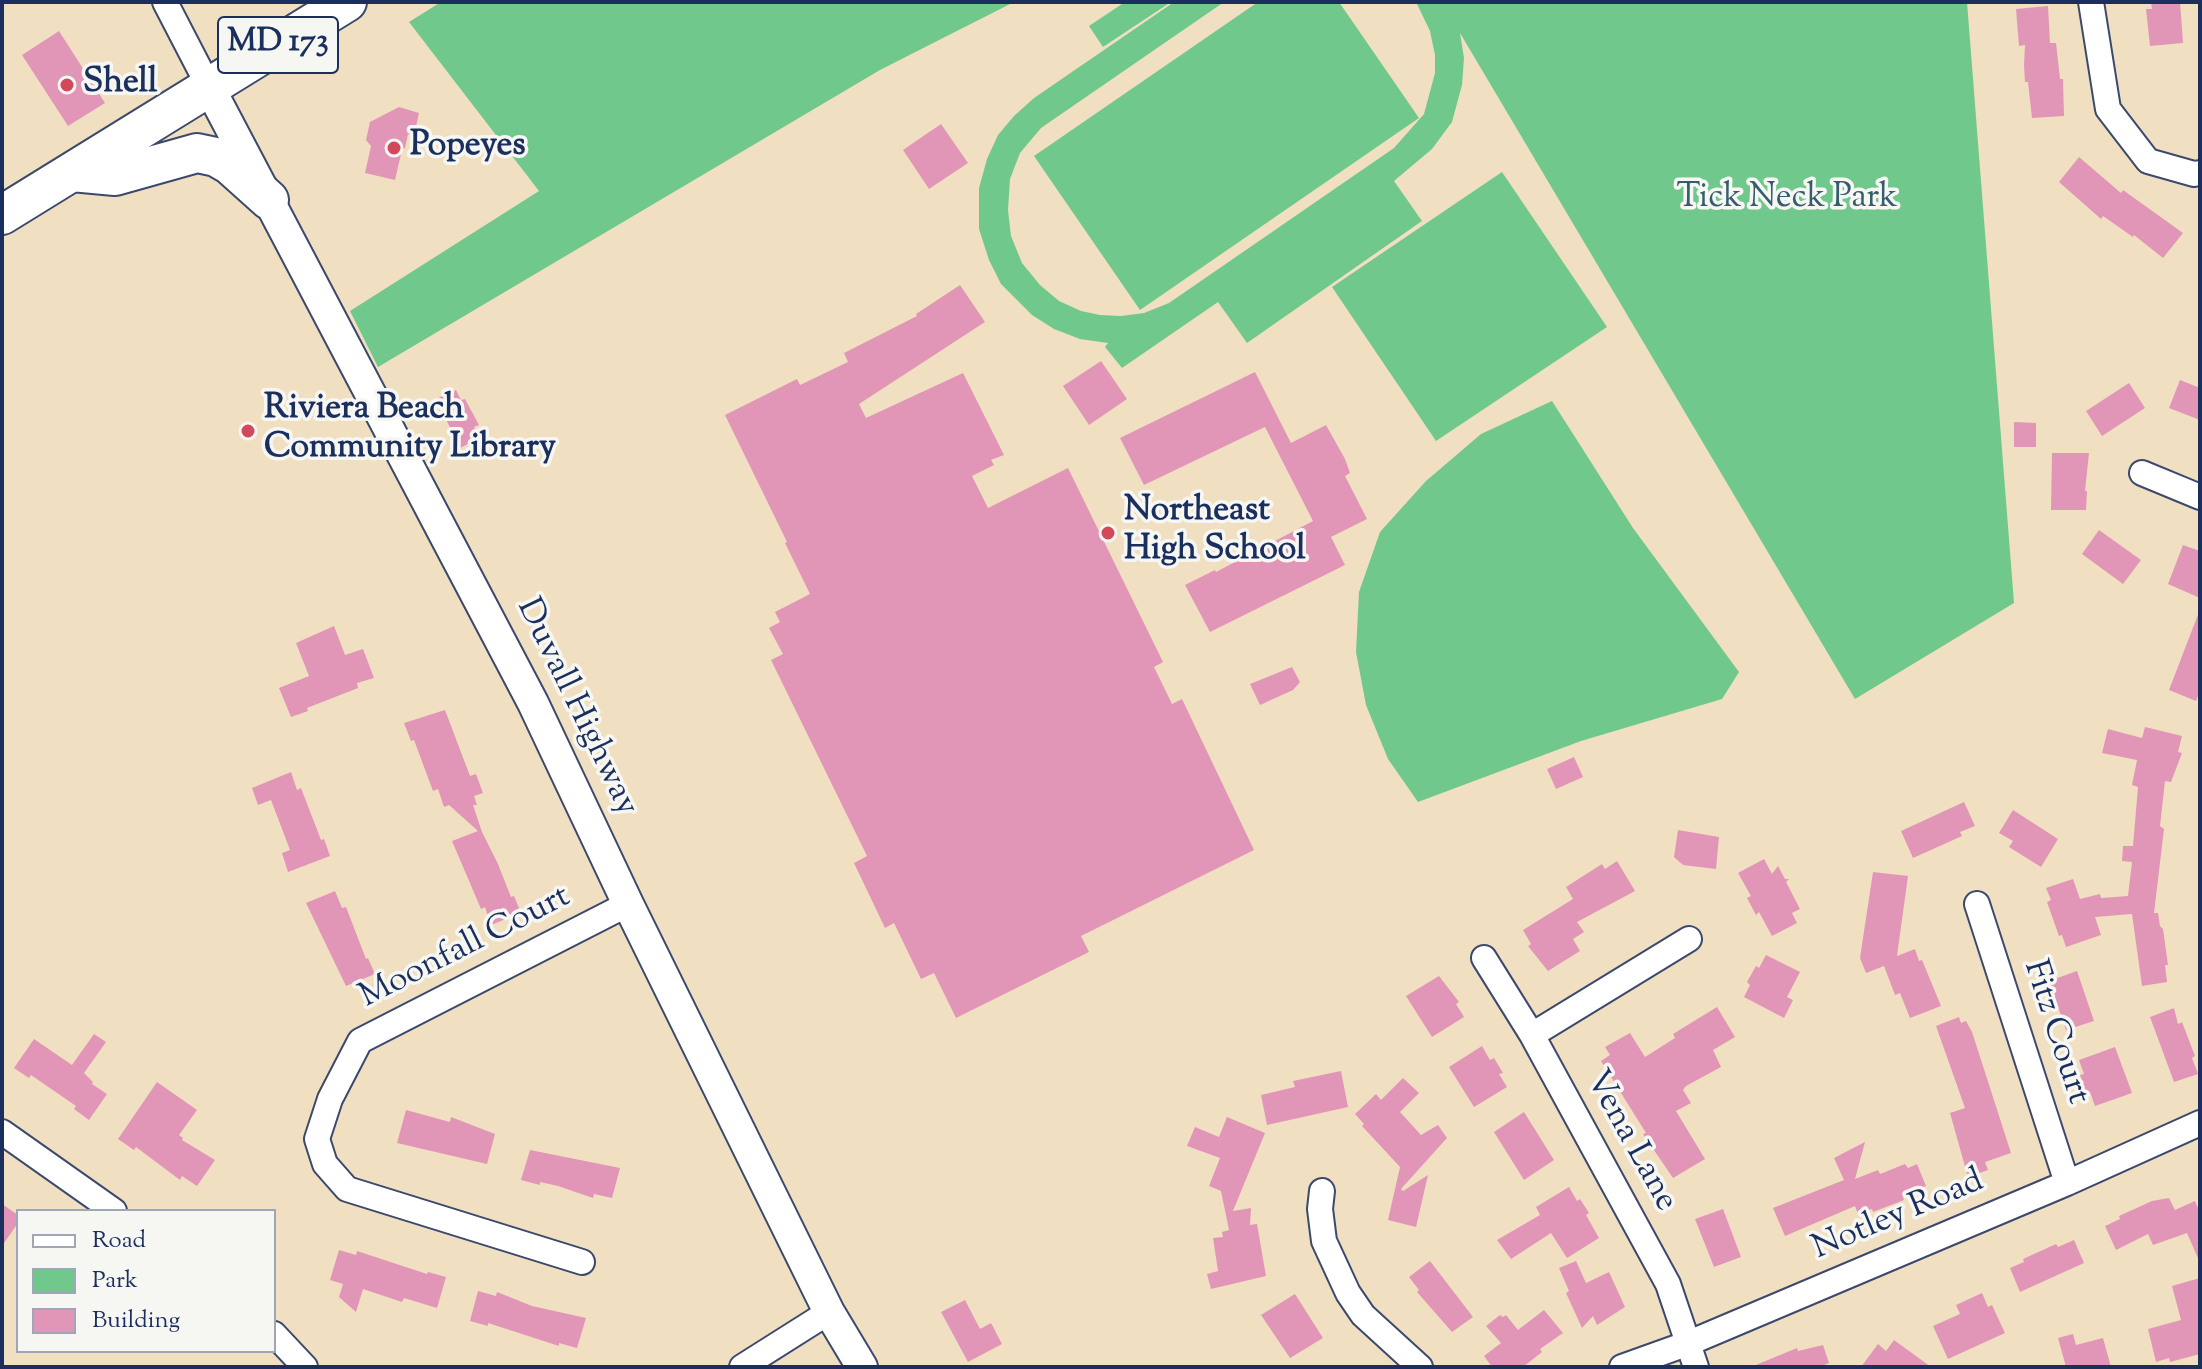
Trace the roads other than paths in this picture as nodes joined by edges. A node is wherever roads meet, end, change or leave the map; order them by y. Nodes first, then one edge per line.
1 (165, 2) edge
2 (347, 2) edge
3 (2091, 2) edge
4 (209, 87) junction
5 (72, 172) junction
6 (2200, 173) edge
7 (269, 200) junction
8 (2, 215) edge
9 (2142, 473) dead end
10 (2200, 497) edge
11 (628, 904) junction
12 (1977, 904) dead end
13 (1689, 939) dead end
14 (1484, 958) dead end
15 (1532, 1035) junction
16 (2200, 1123) edge
17 (2, 1132) edge
18 (2067, 1183) junction
19 (1322, 1191) dead end
20 (111, 1209) edge
21 (582, 1262) dead end
22 (829, 1312) junction
23 (276, 1336) edge
24 (1689, 1343) junction
25 (305, 1367) edge
26 (742, 1367) edge
27 (862, 1367) edge
28 (1420, 1367) edge
29 (1622, 1367) edge
30 (1696, 1367) edge

1 - 4 street
2 - 4 main road, MD 173
3 - 6 street
4 - 5 main road, MD 173
4 - 7 street, Duvall Highway
5 - 7 main road
5 - 8 main road, MD 173
7 - 11 street, Duvall Highway
9 - 10 street
11 - 21 street, Moonfall Court
11 - 22 street, Duvall Highway
12 - 18 street, Fitz Court
13 - 15 street
14 - 15 street, Vena Lane
15 - 24 street, Vena Lane
16 - 18 street, Notley Road
17 - 20 street
18 - 24 street, Notley Road
19 - 28 street
22 - 26 street
22 - 27 street, Duvall Highway
23 - 25 street
24 - 29 street, Notley Road
24 - 30 street, Vena Lane

